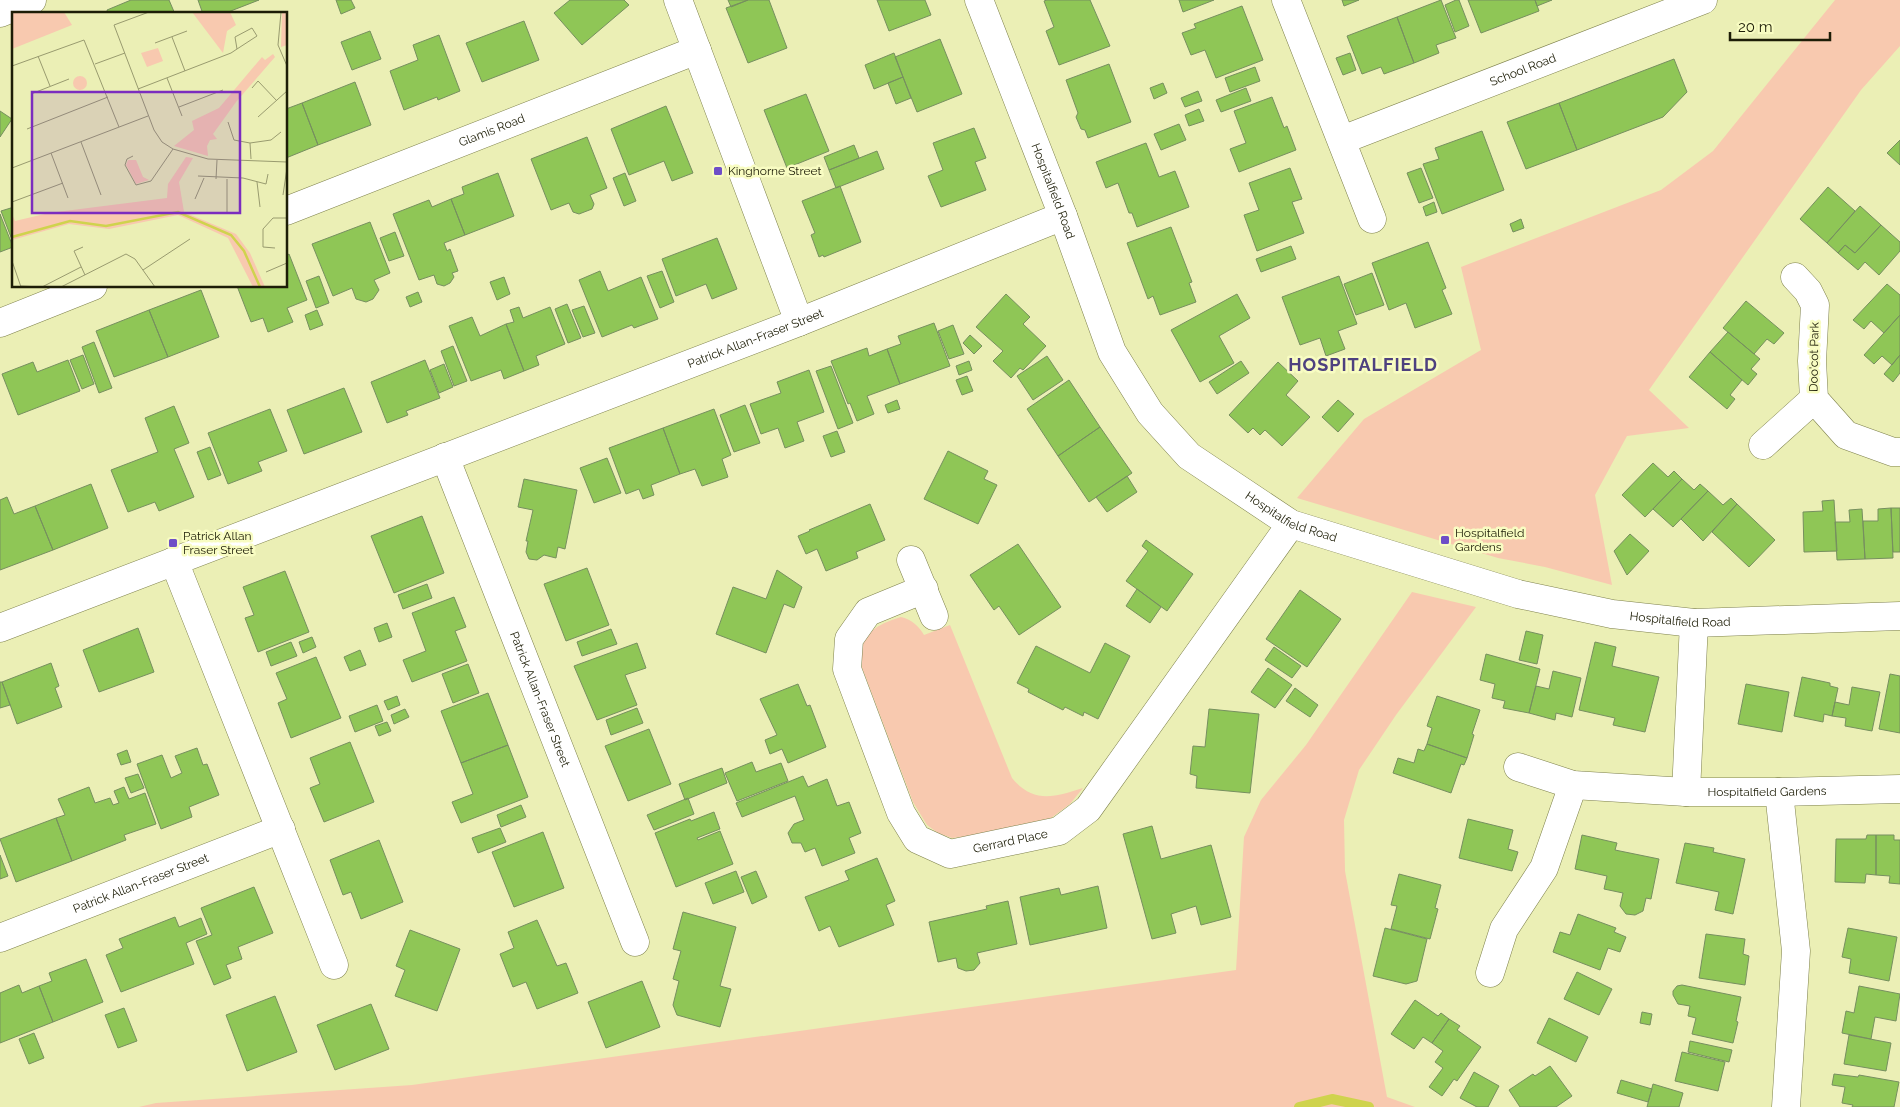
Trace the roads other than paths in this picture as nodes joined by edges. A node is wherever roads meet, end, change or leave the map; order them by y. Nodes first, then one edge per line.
1 (32, 0) edge
2 (678, 0) edge
3 (979, 0) edge
4 (1286, 0) edge
5 (1702, 0) edge
6 (0, 13) edge
7 (698, 50) junction
8 (1342, 140) junction
9 (288, 210) edge
10 (1063, 216) junction
11 (1372, 219) dead end
12 (1795, 277) dead end
13 (88, 288) edge
14 (799, 322) junction
15 (0, 323) edge
16 (1814, 399) junction
17 (1763, 445) dead end
18 (1900, 452) edge
19 (445, 457) junction
20 (1291, 524) junction
21 (911, 560) dead end
22 (174, 561) junction
23 (924, 589) junction
24 (934, 616) dead end
25 (1900, 616) edge
26 (1694, 623) junction
27 (0, 628) edge
28 (1518, 767) dead end
29 (1572, 785) junction
30 (1900, 789) edge
31 (1686, 792) junction
32 (1779, 792) junction
33 (281, 829) junction
34 (0, 938) edge
35 (635, 942) dead end
36 (334, 965) dead end
37 (1490, 973) dead end
38 (1786, 1107) edge

1 - 6 street
2 - 7 street
3 - 10 street, Hospitalfield Road
4 - 8 street
5 - 8 street, School Road
7 - 9 street, Glamis Road
7 - 14 street
8 - 11 street
10 - 14 street, Patrick Allan-Fraser Street
10 - 20 street, Hospitalfield Road
12 - 16 street, Doo'cot Park
13 - 15 street
14 - 19 street, Patrick Allan-Fraser Street
16 - 17 street
16 - 18 street, Doo'cot Park
19 - 22 street, Patrick Allan-Fraser Street
19 - 35 street, Patrick Allan-Fraser Street
20 - 23 street, Gerrard Place
20 - 26 street, Hospitalfield Road
21 - 23 street
22 - 27 street, Patrick Allan-Fraser Street
22 - 33 street
23 - 24 street
25 - 26 street, Hospitalfield Road
26 - 31 street
28 - 29 street, Hospitalfield Gardens
29 - 31 street, Hospitalfield Gardens
29 - 37 street
30 - 32 street, Hospitalfield Gardens
31 - 32 street, Hospitalfield Gardens
32 - 38 street
33 - 34 street, Patrick Allan-Fraser Street
33 - 36 street

